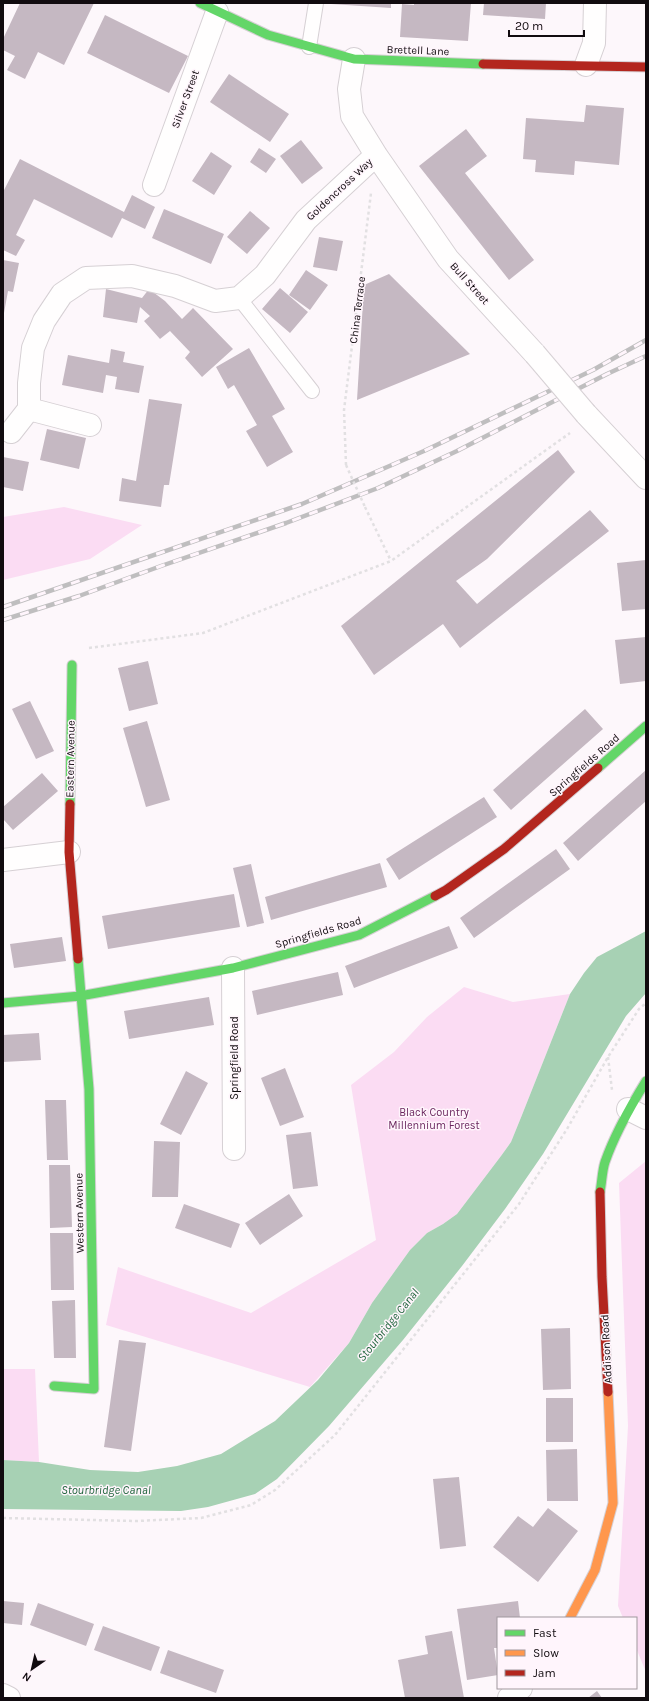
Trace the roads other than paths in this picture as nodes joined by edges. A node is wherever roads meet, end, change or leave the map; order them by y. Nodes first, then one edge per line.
1 (316, 3) edge
2 (595, 3) edge
3 (208, 7) edge
4 (309, 47) junction
5 (354, 59) junction
6 (586, 65) junction
7 (646, 66) edge
8 (376, 155) junction
9 (154, 185) dead end
10 (239, 298) junction
11 (312, 391) dead end
12 (29, 409) junction
13 (90, 425) dead end
14 (11, 432) dead end
15 (646, 478) edge
16 (72, 665) road end
17 (646, 726) edge
18 (69, 852) junction
19 (3, 860) edge
20 (233, 968) junction
21 (80, 996) junction
22 (3, 1003) edge
23 (646, 1081) edge
24 (637, 1114) edge
25 (234, 1149) dead end
26 (54, 1386) dead end
27 (571, 1617) edge
28 (3, 1695) edge
29 (8, 1698) edge

1 - 4 lane
2 - 6 street
3 - 4 street, Brettell Lane
3 - 9 street, Silver Street
4 - 5 street, Brettell Lane
5 - 6 street, Brettell Lane
5 - 8 street, Bull Street
6 - 7 street, Brettell Lane
8 - 10 street, Goldencross Way
8 - 15 street, Bull Street, bridge
10 - 11 lane
10 - 12 street
12 - 13 street
12 - 14 street
16 - 18 street, Eastern Avenue
17 - 20 street, Springfields Road
18 - 19 street
18 - 21 street, Eastern Avenue
20 - 21 street, Springfields Road
20 - 25 street, Springfield Road
21 - 22 street, Springfields Road
21 - 26 street, Western Avenue
23 - 24 street, Addison Road
24 - 27 street, Addison Road
28 - 29 street

